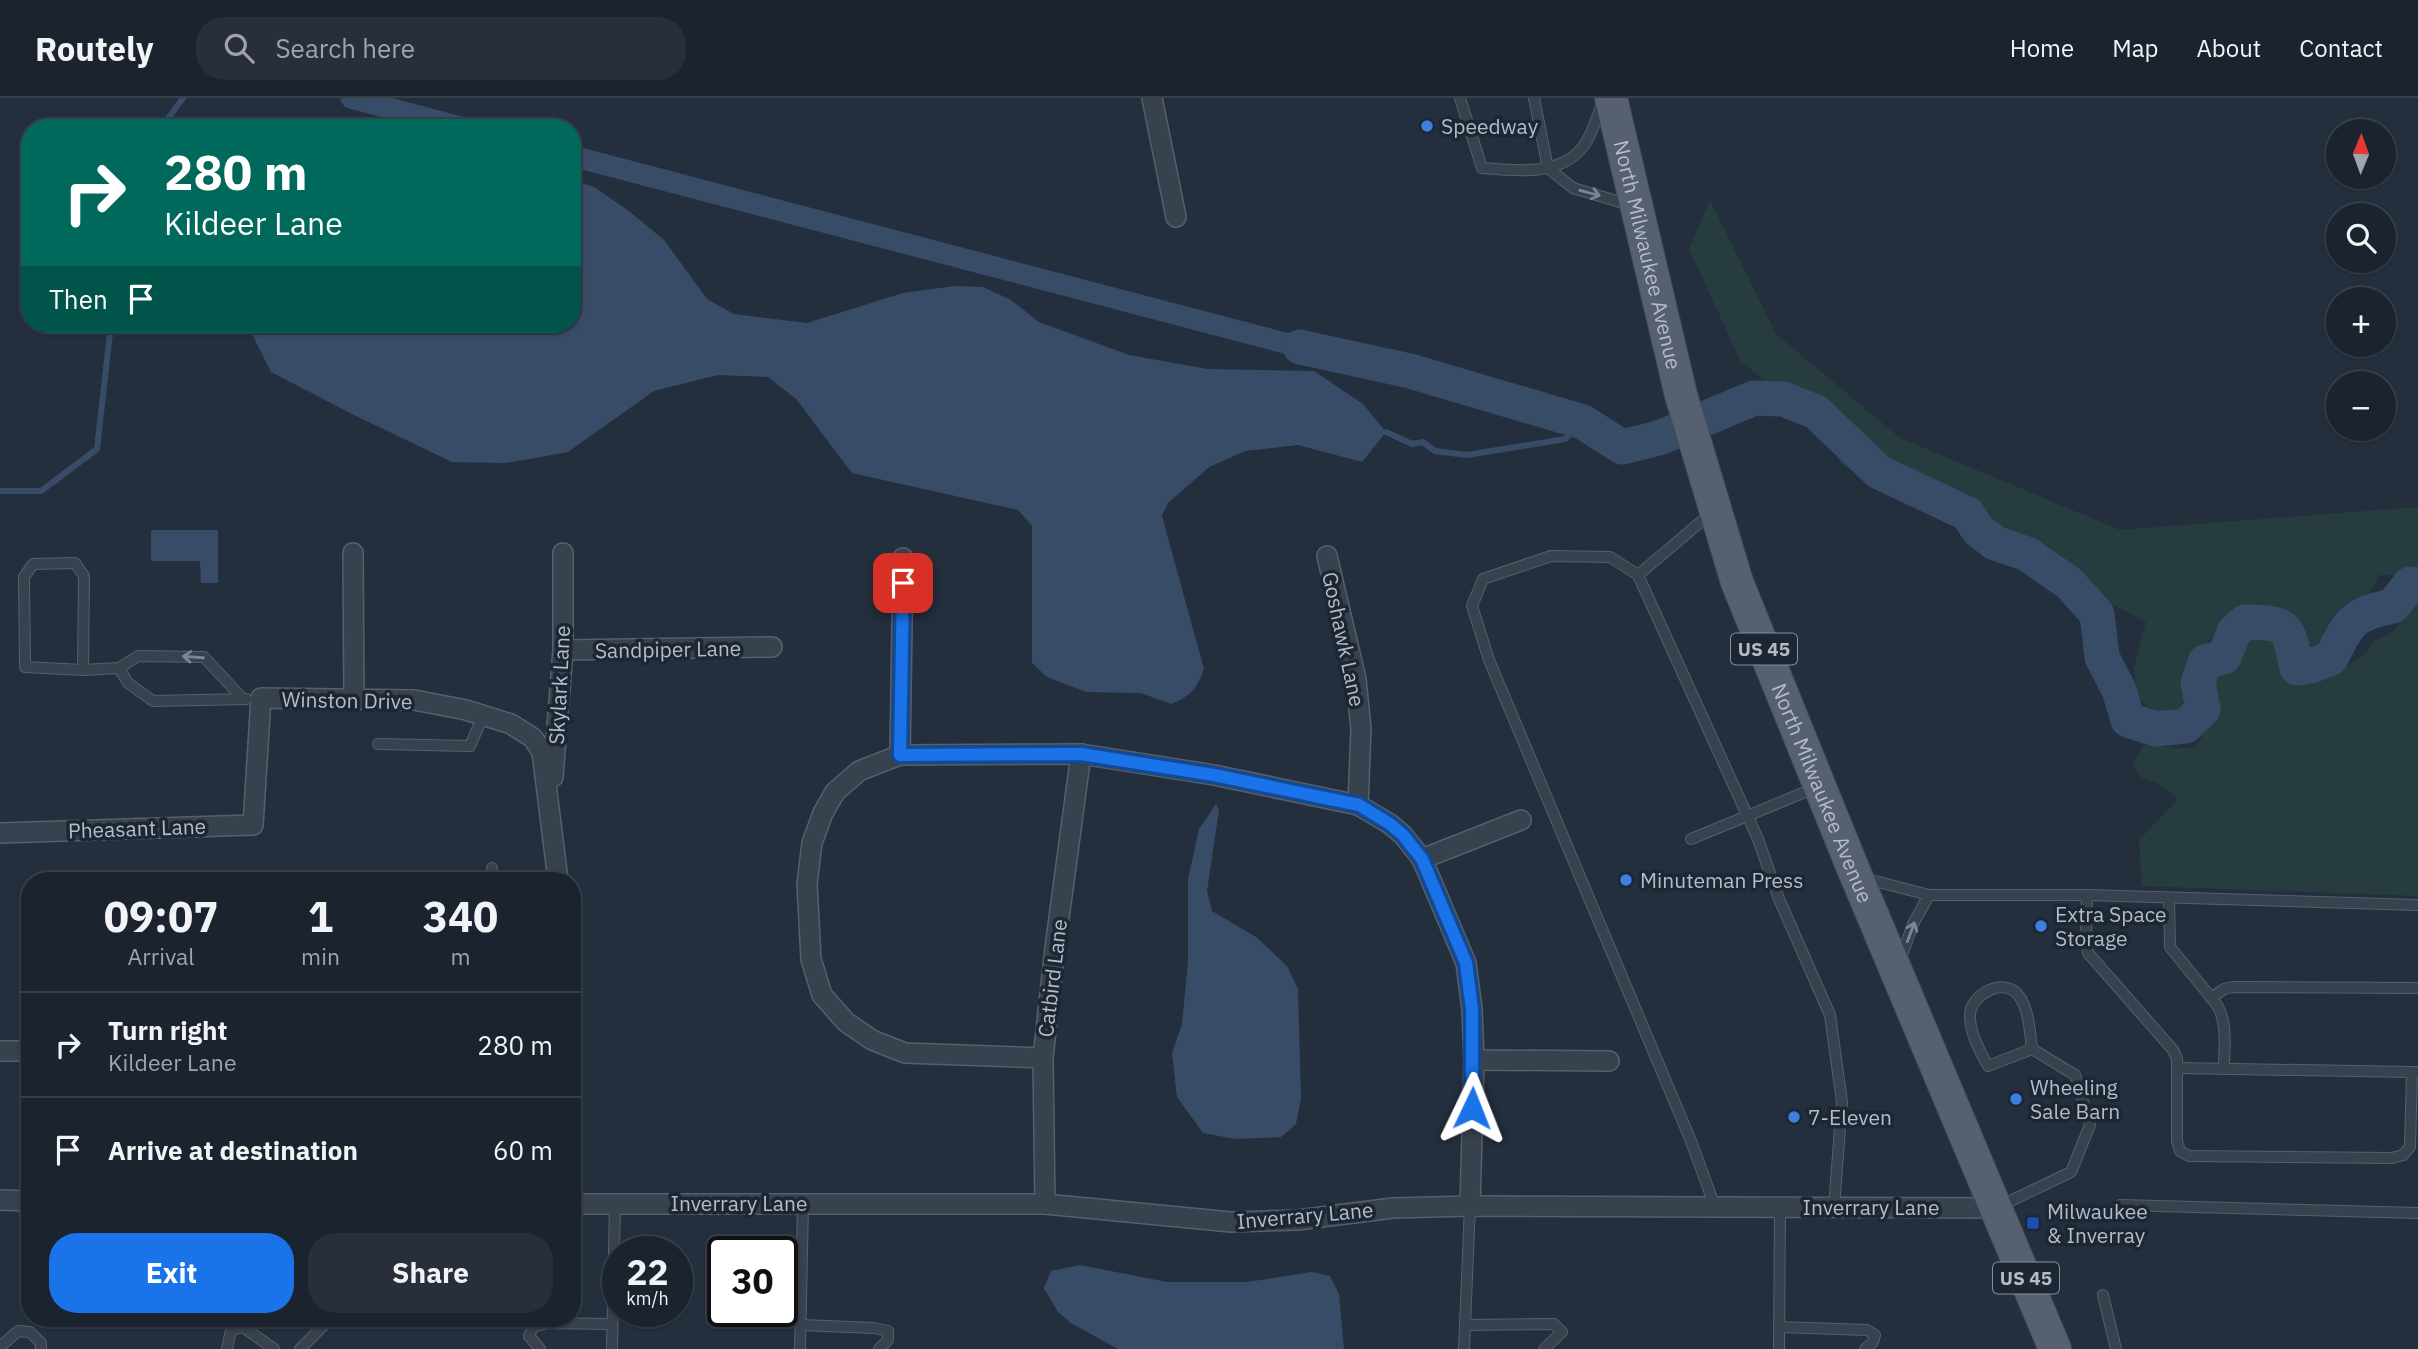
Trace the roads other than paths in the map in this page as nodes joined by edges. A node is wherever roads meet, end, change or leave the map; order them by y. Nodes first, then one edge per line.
1 (1152, 98) edge
2 (1460, 98) edge
3 (1534, 98) edge
4 (1605, 98) edge
5 (1611, 98) edge
6 (1548, 168) junction
7 (1637, 207) junction
8 (1175, 217) dead end
9 (1715, 509) junction
10 (353, 553) dead end
11 (563, 554) dead end
12 (1327, 556) dead end
13 (903, 558) dead end
14 (1638, 575) junction
15 (772, 648) dead end
16 (564, 650) junction
17 (119, 668) junction
18 (83, 670) junction
19 (252, 699) junction
20 (354, 699) junction
21 (483, 716) junction
22 (377, 744) dead end
23 (1081, 754) junction
24 (900, 755) junction
25 (1819, 786) junction
26 (1359, 805) junction
27 (1747, 815) junction
28 (550, 817) junction
29 (1521, 820) dead end
30 (0, 832) edge
31 (1691, 839) dead end
32 (1422, 859) junction
33 (492, 868) dead end
34 (492, 872) edge
35 (557, 872) edge
36 (1856, 876) junction
37 (1929, 895) junction
38 (2087, 895) junction
39 (2169, 898) junction
40 (2418, 905) edge
41 (1897, 971) junction
42 (2418, 988) edge
43 (2211, 998) junction
44 (2032, 1049) junction
45 (0, 1052) edge
46 (21, 1052) edge
47 (1043, 1058) junction
48 (1474, 1060) junction
49 (1609, 1061) dead end
50 (2177, 1068) junction
51 (2224, 1069) junction
52 (2415, 1072) edge
53 (0, 1200) edge
54 (21, 1201) edge
55 (615, 1202) junction
56 (803, 1203) junction
57 (581, 1204) edge
58 (1045, 1204) junction
59 (2120, 1205) dead end
60 (1470, 1206) junction
61 (1715, 1207) junction
62 (1780, 1207) junction
63 (1834, 1207) junction
64 (1996, 1208) junction
65 (2418, 1213) edge
66 (614, 1236) edge
67 (2102, 1295) dead end
68 (581, 1324) edge
69 (602, 1324) edge
70 (801, 1325) junction
71 (1465, 1325) junction
72 (322, 1327) edge
73 (533, 1327) edge
74 (611, 1327) edge
75 (1779, 1327) junction
76 (0, 1347) edge
77 (41, 1349) edge
78 (227, 1349) edge
79 (274, 1349) edge
80 (300, 1349) edge
81 (540, 1349) edge
82 (612, 1349) edge
83 (800, 1349) edge
84 (879, 1349) edge
85 (1464, 1349) edge
86 (1544, 1349) edge
87 (1779, 1349) edge
88 (1865, 1349) edge
89 (2055, 1349) edge
90 (2116, 1349) edge

1 - 8 street
2 - 6 lane
3 - 6 lane
4 - 6 lane
5 - 7 main road, North Milwaukee Avenue / US 45
6 -> 7 lane
7 - 9 main road, North Milwaukee Avenue / US 45
9 - 14 lane
9 - 25 main road, North Milwaukee Avenue / US 45
10 - 20 street
11 - 16 street, Skylark Lane
12 - 26 street, Goshawk Lane
13 - 24 street
14 - 27 lane
14 - 61 lane
15 - 16 street, Sandpiper Lane
16 - 28 street, Skylark Lane
17 - 18 lane
17 - 19 lane
19 -> 17 lane
18 - 18 lane
19 - 20 street, Winston Drive
19 - 30 street, Pheasant Lane
20 - 21 street, Winston Drive
21 - 22 lane
21 - 28 street, Winston Drive
23 - 24 street
23 - 26 street
23 - 47 street, Catbird Lane
24 - 47 street
25 - 27 lane
25 - 36 main road, North Milwaukee Avenue / US 45
26 - 32 street
27 - 31 lane
27 - 63 lane
28 - 35 street, Winston Drive
29 - 32 street
32 - 48 street
33 - 34 lane
36 - 37 lane
36 - 41 main road, North Milwaukee Avenue / US 45
37 - 38 lane
41 -> 37 lane
38 - 39 lane
38 - 50 lane
39 - 40 lane
39 - 43 lane
41 - 64 main road, North Milwaukee Avenue / US 45
42 - 43 lane
43 - 51 lane
44 - 44 lane
44 - 64 lane
45 - 46 street
47 - 58 street, Catbird Lane
48 - 49 street
48 - 60 street
50 - 51 lane
50 - 52 lane
51 - 52 lane
53 - 54 street
55 - 56 street, Inverrary Lane
55 - 57 street, Inverrary Lane
55 - 66 lane
56 - 58 street, Inverrary Lane
56 - 70 lane
58 - 60 street, Inverrary Lane
59 - 65 lane
60 - 61 street, Inverrary Lane
60 - 71 lane
61 - 62 street, Inverrary Lane
62 - 63 street, Inverrary Lane
62 - 75 lane
63 - 64 street, Inverrary Lane
64 - 89 main road, North Milwaukee Avenue / US 45
67 - 90 lane
68 - 69 lane
70 - 83 lane
70 - 84 lane
71 - 85 lane
71 - 86 lane
72 - 80 lane
73 - 81 lane
74 - 82 lane
75 - 87 lane
75 - 88 lane
76 - 77 lane
78 - 79 lane

